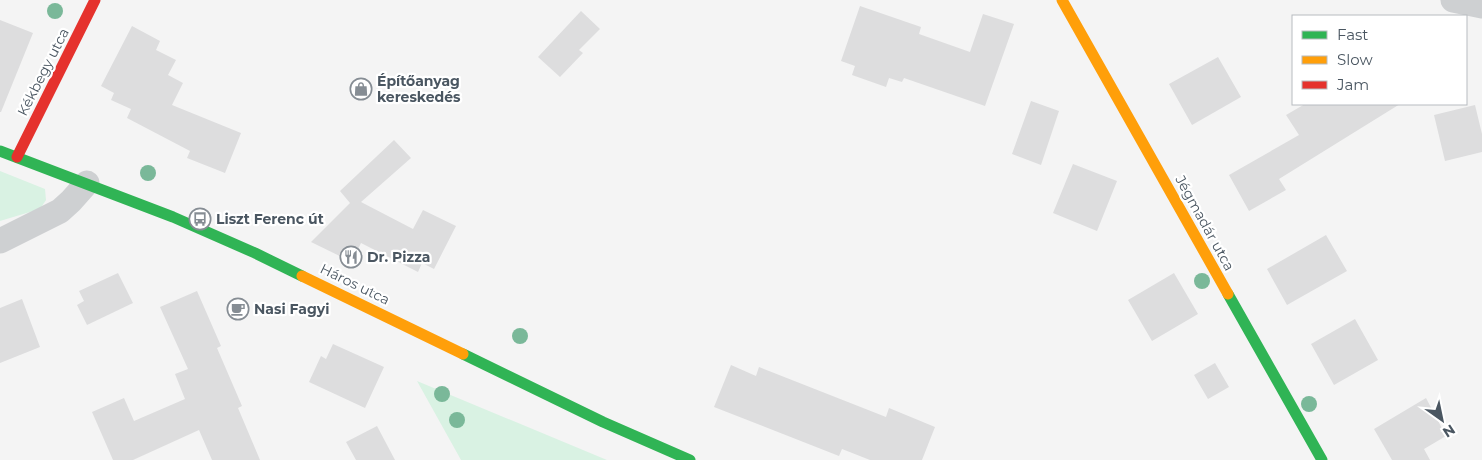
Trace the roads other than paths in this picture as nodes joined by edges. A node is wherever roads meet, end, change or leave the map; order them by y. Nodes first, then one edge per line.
1 (96, 0) edge
2 (1062, 0) edge
3 (1453, 0) edge
4 (1482, 6) edge
5 (0, 150) edge
6 (17, 157) junction
7 (87, 183) junction
8 (0, 241) edge
9 (690, 460) edge
10 (1322, 460) edge

1 - 6 street, Kékbegy utca
2 - 10 street, Jégmadár utca
3 - 4 street
5 - 6 street, Háros utca
6 - 7 street, Háros utca
7 - 8 street
7 - 9 street, Háros utca

